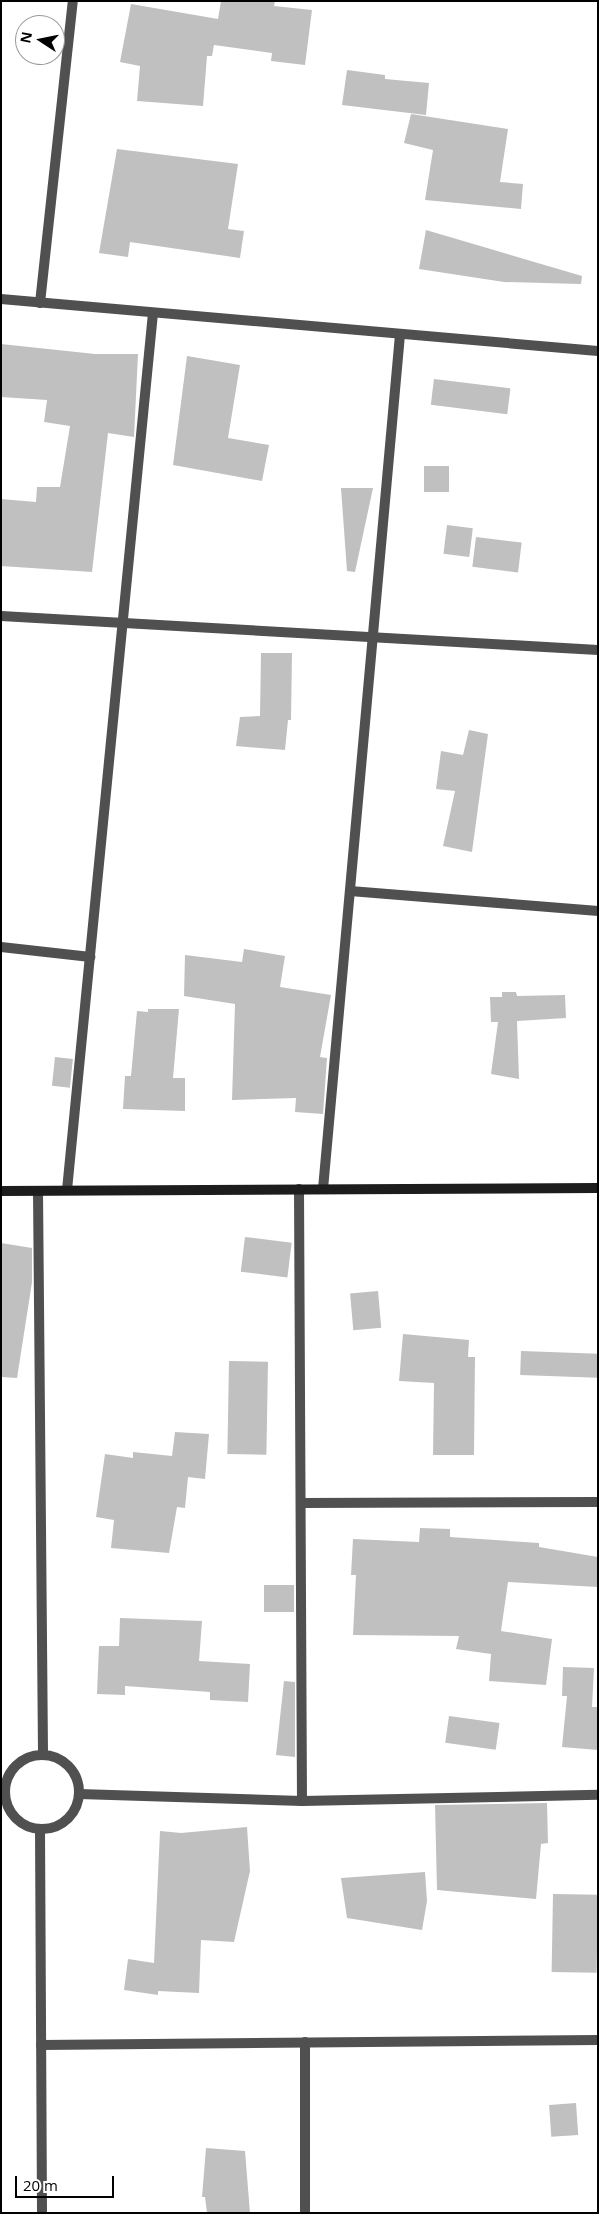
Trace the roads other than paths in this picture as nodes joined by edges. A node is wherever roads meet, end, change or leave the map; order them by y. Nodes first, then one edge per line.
1 (73, 1) edge
2 (1, 299) edge
3 (40, 303) junction
4 (154, 313) junction
5 (400, 334) junction
6 (598, 352) edge
7 (1, 616) edge
8 (123, 623) junction
9 (373, 637) junction
10 (598, 650) edge
11 (350, 891) junction
12 (598, 910) edge
13 (1, 947) edge
14 (90, 957) junction
15 (598, 1188) edge
16 (300, 1189) junction
17 (67, 1190) junction
18 (323, 1190) junction
19 (1, 1191) edge
20 (38, 1191) junction
21 (598, 1502) edge
22 (301, 1503) junction
23 (43, 1754) junction
24 (3, 1790) edge
25 (79, 1794) junction
26 (598, 1795) edge
27 (302, 1801) junction
28 (40, 1829) junction
29 (598, 2040) edge
30 (306, 2042) junction
31 (41, 2045) junction
32 (42, 2213) edge
33 (305, 2213) edge

1 - 3 street
2 - 3 street
3 - 4 street
4 - 5 street
4 - 8 street
5 - 6 street
5 - 9 street
7 - 8 street
8 - 9 street
8 - 14 street
9 - 10 street
9 - 11 street
11 - 12 street
11 - 18 street
13 - 14 street
14 - 17 street
15 - 18 street
16 - 17 street
16 - 18 street
16 - 22 street
17 - 20 street
19 - 20 street
20 - 23 street
21 - 22 street
22 - 27 street
23 - 24 street
23 - 25 street
24 - 28 street
25 - 27 street
25 - 28 street
26 - 27 street
28 - 31 street
29 - 30 street
30 - 31 street
30 - 33 street
31 - 32 street

